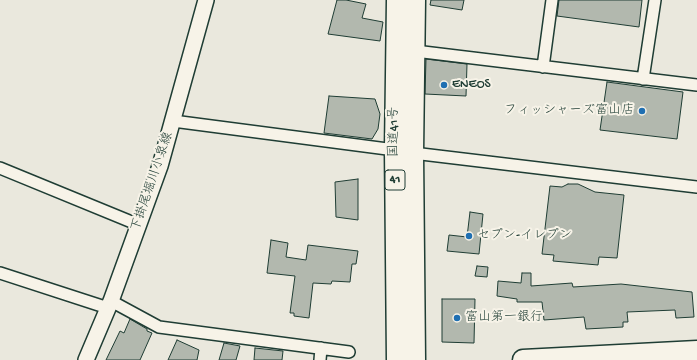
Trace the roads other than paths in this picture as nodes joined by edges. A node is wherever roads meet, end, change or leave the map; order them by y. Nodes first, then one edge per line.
1 (206, 0) edge
2 (396, 0) edge
3 (415, 0) edge
4 (552, 0) edge
5 (655, 0) edge
6 (416, 51) junction
7 (543, 67) junction
8 (643, 79) junction
9 (697, 85) edge
10 (173, 121) junction
11 (404, 152) junction
12 (0, 168) edge
13 (697, 187) edge
14 (139, 225) junction
15 (0, 273) edge
16 (109, 304) junction
17 (321, 348) junction
18 (697, 351) edge
19 (349, 352) dead end
20 (86, 360) edge
21 (320, 360) edge
22 (397, 360) edge
23 (415, 360) edge
24 (523, 360) edge

1 - 10 main road, 下掛尾堀川小泉線
2 - 11 highway, 国道41号 / 41
3 - 6 highway, 国道41号 / 41
4 - 7 street
5 - 8 street
6 - 7 street
6 - 11 highway, 国道41号 / 41
7 - 8 street
8 - 9 street
10 - 11 street
10 - 14 main road, 下掛尾堀川小泉線
11 - 13 street
11 - 22 highway, 国道41号 / 41
11 - 23 highway, 国道41号 / 41
12 - 14 street
14 - 16 main road, 下掛尾堀川小泉線
15 - 16 street
16 - 17 street
16 - 20 main road, 下掛尾堀川小泉線
17 - 19 street
17 - 21 street
18 - 24 highway

